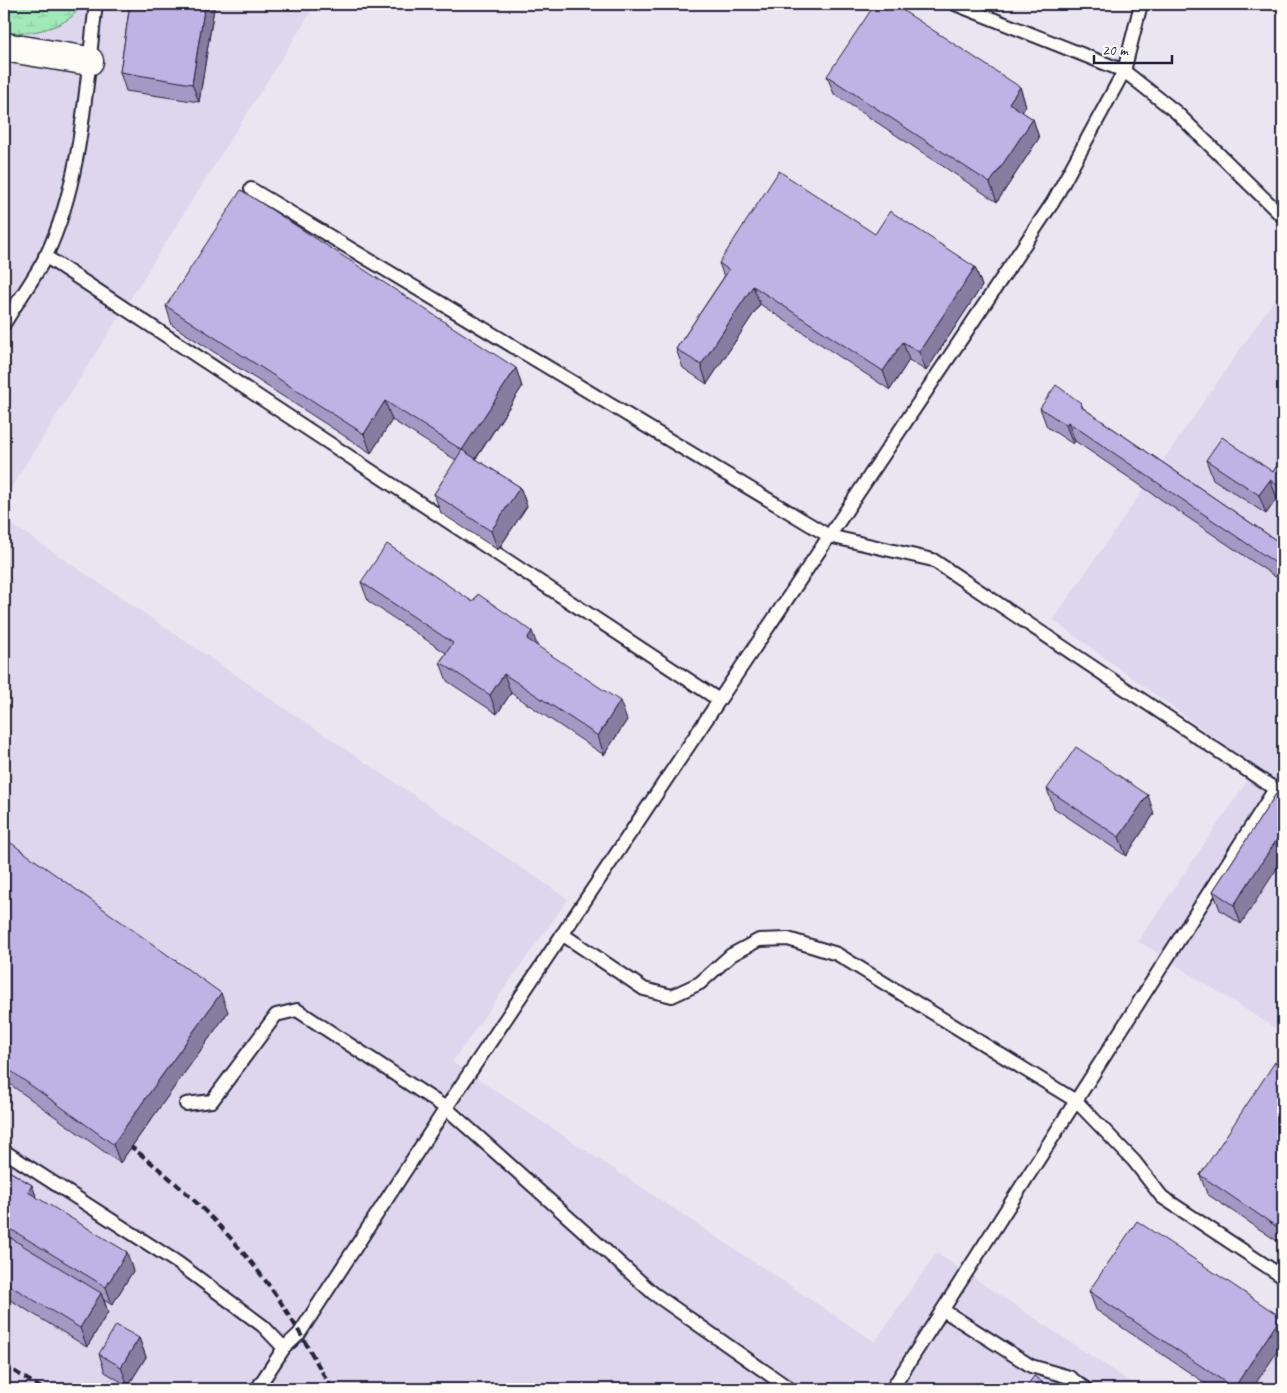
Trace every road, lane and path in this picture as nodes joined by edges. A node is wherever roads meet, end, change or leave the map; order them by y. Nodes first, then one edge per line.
1 (96, 4) edge
2 (955, 4) edge
3 (1141, 4) edge
4 (4, 47) edge
5 (89, 61) junction
6 (1124, 71) junction
7 (251, 189) dead end
8 (1283, 217) edge
9 (45, 256) junction
10 (4, 324) edge
11 (829, 536) junction
12 (719, 700) junction
13 (562, 934) junction
14 (1076, 1101) junction
15 (186, 1104) dead end
16 (446, 1108) junction
17 (4, 1151) edge
18 (1283, 1277) edge
19 (943, 1310) junction
20 (284, 1348) junction
21 (257, 1389) edge
22 (790, 1389) edge
23 (892, 1389) edge
24 (1086, 1389) edge

1 - 5 lane
2 - 6 lane
3 - 6 lane
4 - 5 street
5 - 9 lane
6 - 8 lane
6 - 11 lane
7 - 11 lane
9 - 10 lane
9 - 12 lane
11 - 12 lane
11 - 14 lane
12 - 13 lane
13 - 14 lane
13 - 16 lane
14 - 18 lane
14 - 19 lane
15 - 16 lane
16 - 20 lane
16 - 22 lane
17 - 20 lane
19 - 23 lane
19 - 24 lane
20 - 21 lane

